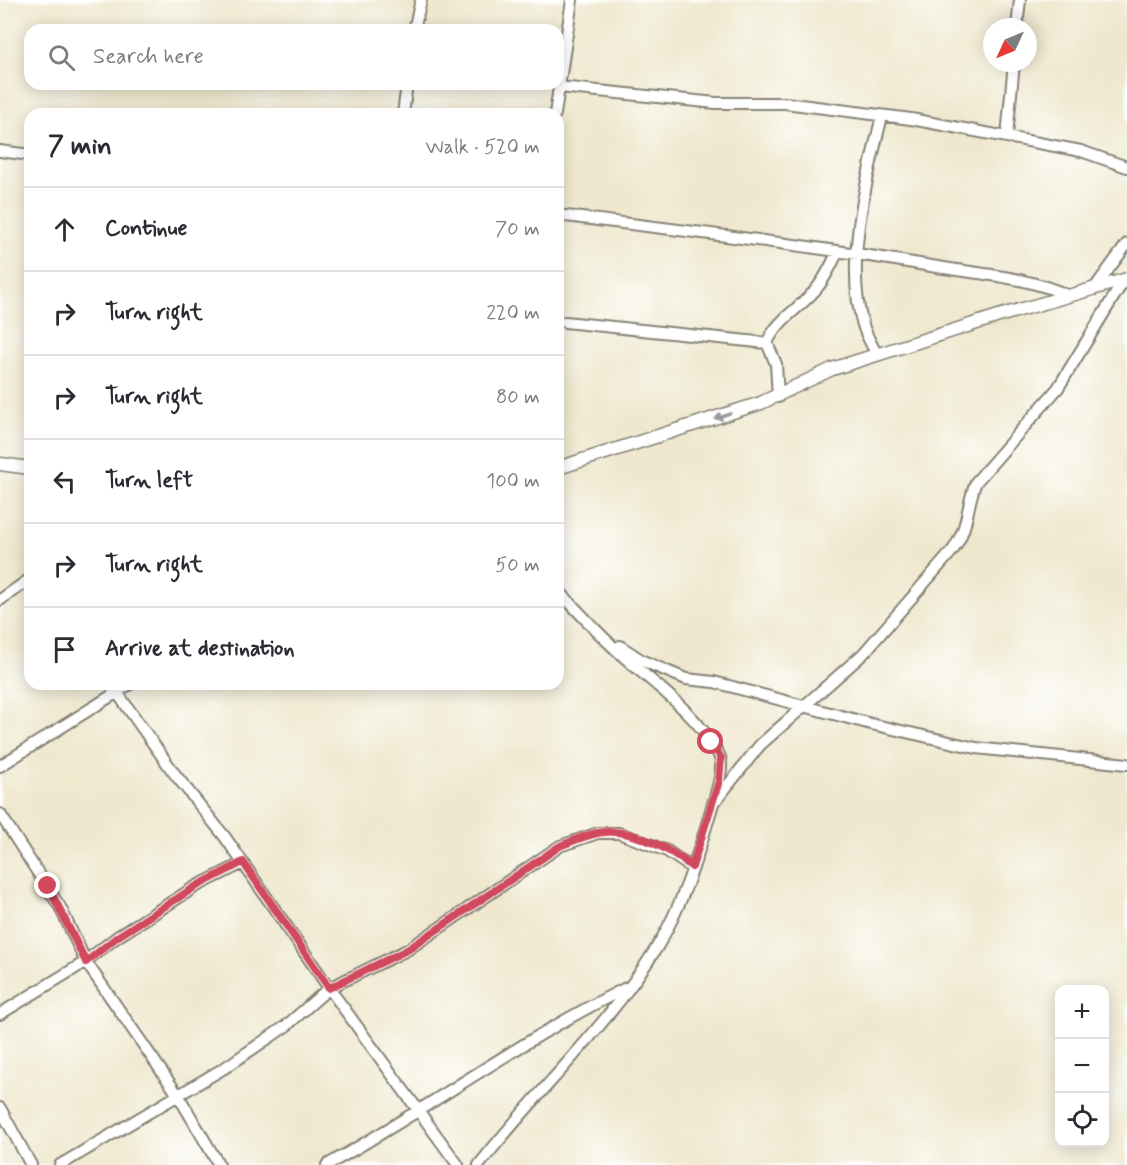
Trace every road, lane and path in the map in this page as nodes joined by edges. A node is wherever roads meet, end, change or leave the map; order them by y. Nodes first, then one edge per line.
1 (421, 0) edge
2 (572, 0) edge
3 (1020, 0) edge
4 (1018, 18) edge
5 (415, 24) edge
6 (564, 54) edge
7 (1013, 72) edge
8 (564, 88) edge
9 (406, 90) edge
10 (559, 90) edge
11 (405, 108) edge
12 (556, 108) edge
13 (882, 116) junction
14 (1007, 136) junction
15 (0, 152) edge
16 (24, 154) edge
17 (1127, 167) edge
18 (564, 215) edge
19 (1127, 244) edge
20 (837, 251) junction
21 (857, 254) junction
22 (1126, 280) edge
23 (1094, 289) junction
24 (1070, 296) junction
25 (565, 322) dead end
26 (767, 343) junction
27 (877, 355) junction
28 (778, 397) junction
29 (0, 464) edge
30 (564, 466) edge
31 (24, 467) edge
32 (24, 583) edge
33 (564, 596) edge
34 (0, 600) edge
35 (598, 632) junction
36 (111, 690) edge
37 (115, 690) edge
38 (805, 706) junction
39 (1127, 764) edge
40 (0, 766) edge
41 (712, 806) junction
42 (0, 814) edge
43 (243, 862) junction
44 (692, 867) junction
45 (86, 962) junction
46 (629, 987) junction
47 (329, 988) junction
48 (0, 1014) edge
49 (178, 1095) junction
50 (0, 1108) edge
51 (418, 1111) junction
52 (31, 1165) edge
53 (60, 1165) edge
54 (219, 1165) edge
55 (327, 1165) edge
56 (458, 1165) edge
57 (479, 1165) edge

1 - 5 street
2 - 6 street
3 - 4 street
7 - 14 street
8 - 13 street
9 - 11 street
10 - 12 street
13 - 14 street
13 - 21 street
14 - 17 street
15 - 16 street
18 - 20 street
19 - 23 street
20 - 21 street
20 - 26 street
21 - 24 street
21 - 27 street
22 - 23 street
22 - 38 street
23 - 24 street
24 - 27 street
25 - 26 street
26 - 28 street
27 - 28 street
28 -> 30 street
29 - 31 street
32 - 34 street
33 - 35 street
35 - 38 street
35 - 41 street
36 - 40 street
37 - 43 street
38 - 39 street
38 - 41 street
41 - 44 street
42 - 45 street
43 - 45 street
43 - 47 street
44 - 46 street
44 - 47 street
45 - 48 street
45 - 49 street
46 - 51 street
46 - 57 street
47 - 49 street
47 - 51 street
49 - 53 street
49 - 54 street
50 - 52 street
51 - 55 street
51 - 56 street

